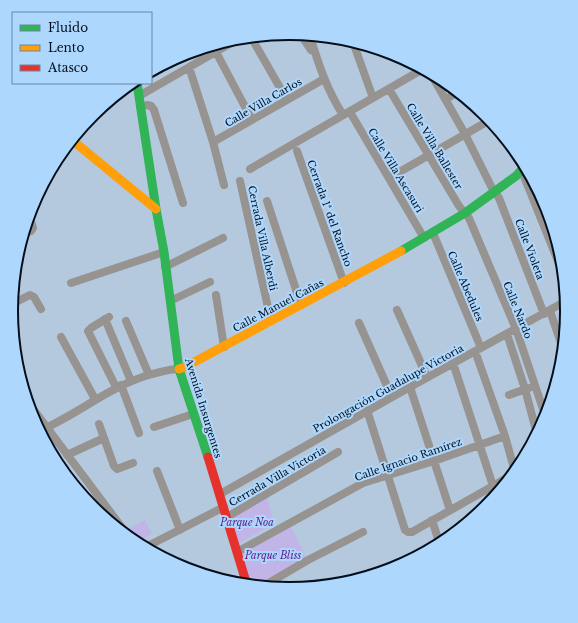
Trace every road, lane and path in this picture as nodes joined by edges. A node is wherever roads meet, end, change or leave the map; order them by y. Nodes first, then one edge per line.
1 (305, 41) edge
2 (312, 42) edge
3 (254, 43) edge
4 (356, 49) edge
5 (220, 50) edge
6 (216, 52) junction
7 (317, 60) junction
8 (189, 67) junction
9 (417, 73) edge
10 (324, 79) junction
11 (437, 84) edge
12 (138, 86) edge
13 (389, 89) junction
14 (452, 95) edge
15 (139, 96) junction
16 (373, 98) junction
17 (446, 99) junction
18 (287, 100) junction
19 (140, 107) junction
20 (346, 114) junction
21 (252, 120) junction
22 (484, 123) edge
23 (465, 134) junction
24 (213, 142) junction
25 (77, 144) edge
26 (297, 151) dead end
27 (429, 156) junction
28 (250, 169) dead end
29 (521, 172) edge
30 (389, 178) junction
31 (240, 181) dead end
32 (224, 185) dead end
33 (528, 185) edge
34 (495, 192) junction
35 (267, 201) dead end
36 (183, 203) dead end
37 (156, 209) junction
38 (465, 213) junction
39 (433, 233) junction
40 (223, 238) dead end
41 (424, 238) junction
42 (552, 245) edge
43 (164, 252) junction
44 (165, 267) junction
45 (210, 282) dead end
46 (71, 283) dead end
47 (344, 283) junction
48 (216, 295) dead end
49 (19, 301) edge
50 (170, 301) junction
51 (301, 305) junction
52 (560, 305) edge
53 (42, 309) dead end
54 (397, 310) dead end
55 (547, 312) junction
56 (126, 321) dead end
57 (270, 321) junction
58 (359, 323) dead end
59 (516, 329) junction
60 (507, 334) junction
61 (61, 337) dead end
62 (558, 339) edge
63 (224, 347) junction
64 (478, 350) junction
65 (453, 363) junction
66 (179, 369) junction
67 (149, 375) junction
68 (427, 377) junction
69 (131, 381) junction
70 (118, 386) junction
71 (410, 386) junction
72 (536, 387) junction
73 (525, 390) junction
74 (509, 395) dead end
75 (392, 397) junction
76 (95, 399) junction
77 (542, 407) edge
78 (368, 410) junction
79 (193, 414) junction
80 (99, 424) dead end
81 (535, 425) edge
82 (154, 427) dead end
83 (45, 428) edge
84 (139, 433) dead end
85 (47, 434) edge
86 (505, 436) junction
87 (104, 438) junction
88 (479, 445) junction
89 (338, 452) dead end
90 (67, 455) junction
91 (434, 461) junction
92 (133, 463) dead end
93 (513, 464) edge
94 (157, 471) dead end
95 (387, 476) junction
96 (499, 482) edge
97 (493, 486) junction
98 (220, 494) junction
99 (224, 507) junction
100 (450, 510) junction
101 (227, 517) junction
102 (116, 520) edge
103 (432, 520) junction
104 (180, 530) junction
105 (363, 532) dead end
106 (438, 538) edge
107 (151, 545) edge
108 (237, 552) junction
109 (245, 579) edge
110 (271, 582) edge

1 - 7 street
2 - 7 street, Calle Villa Ascasuri
3 - 18 street
4 - 16 street
5 - 6 street
6 - 8 street
6 - 21 street
7 - 10 street, Calle Villa Ascasuri
8 - 15 street
8 - 24 street
9 - 13 street
10 - 18 street, Calle Villa Carlos
10 - 20 street, Calle Villa Ascasuri
11 - 17 street, Calle Violeta
12 - 15 street, Avenida Insurgentes
13 - 16 street
13 - 27 street, Calle Villa Ballester
14 - 17 street
15 - 19 street, Avenida Insurgentes
16 - 20 street
17 - 23 street, Calle Violeta
18 - 21 street, Calle Villa Carlos
19 - 36 street
19 - 37 street, Avenida Insurgentes
20 - 28 street
20 - 30 street, Calle Villa Ascasuri
21 - 24 street, Calle Villa Carlos
22 - 23 street
23 - 27 street
23 - 34 street, Calle Violeta
24 - 32 street
25 - 37 street
26 - 47 street, Cerrada 1ª del Rancho
27 - 30 street
27 - 38 street, Calle Villa Ballester
29 - 34 street, Calle Manuel Cañas
30 - 41 street, Calle Villa Ascasuri
31 - 57 street, Cerrada Villa Alberdi
33 - 42 street
34 - 38 street, Calle Manuel Cañas
34 - 55 street, Calle Violeta
35 - 51 street
37 - 43 street, Avenida Insurgentes
38 - 39 street, Calle Manuel Cañas
38 - 59 street, Calle Nardo
39 - 41 street, Calle Manuel Cañas
39 - 64 street, Calle Abedules
40 - 44 street
41 - 47 street, Calle Manuel Cañas
43 - 44 street, Avenida Insurgentes
43 - 46 street
44 - 50 street, Avenida Insurgentes
45 - 50 street
47 - 51 street, Calle Manuel Cañas
48 - 63 street
49 - 53 street
50 - 66 street, Avenida Insurgentes
51 - 57 street, Calle Manuel Cañas
52 - 55 street, Prolongación Guadalupe Victoria
54 - 68 street
55 - 59 street, Prolongación Guadalupe Victoria
55 - 62 street, Calle Violeta
56 - 67 street
57 - 63 street, Calle Manuel Cañas
58 - 75 street
59 - 60 street, Prolongación Guadalupe Victoria
59 - 72 street, Calle Nardo
60 - 64 street, Prolongación Guadalupe Victoria
60 - 73 street
61 - 76 street
63 - 66 street, Calle Manuel Cañas
64 - 65 street, Prolongación Guadalupe Victoria
64 - 86 street, Calle Abedules
65 - 68 street, Prolongación Guadalupe Victoria
65 - 88 street
66 - 67 street, Calle Manuel Cañas
66 - 79 street, Avenida Insurgentes
67 - 69 street, Calle Manuel Cañas
68 - 71 street, Prolongación Guadalupe Victoria
69 - 70 street, Calle Manuel Cañas
69 - 70 street
70 - 76 street, Calle Manuel Cañas
70 - 84 street
71 - 75 street, Prolongación Guadalupe Victoria
71 - 91 street
72 - 73 street
72 - 77 street, Calle Nardo
73 - 74 street
73 - 81 street
75 - 78 street, Prolongación Guadalupe Victoria
76 - 83 street, Calle Manuel Cañas
78 - 95 street
78 - 98 street, Prolongación Guadalupe Victoria
79 - 82 street
79 - 98 street, Avenida Insurgentes
80 - 87 street
85 - 90 street
86 - 88 street, Calle Ignacio Ramírez
86 - 93 street, Calle Abedules
87 - 90 street
87 - 92 street
88 - 91 street, Calle Ignacio Ramírez
88 - 97 street
89 - 101 street, Cerrada Villa Victoria
90 - 102 street
91 - 95 street, Calle Ignacio Ramírez
91 - 100 street
94 - 104 street
95 - 103 street
95 - 108 street, Calle Ignacio Ramírez
96 - 97 street
97 - 100 street
98 - 99 street, Avenida Insurgentes
99 - 101 street, Avenida Insurgentes
99 - 104 street
100 - 103 street
101 - 108 street, Avenida Insurgentes
103 - 106 street
104 - 107 street
105 - 110 street
108 - 109 street, Avenida Insurgentes

